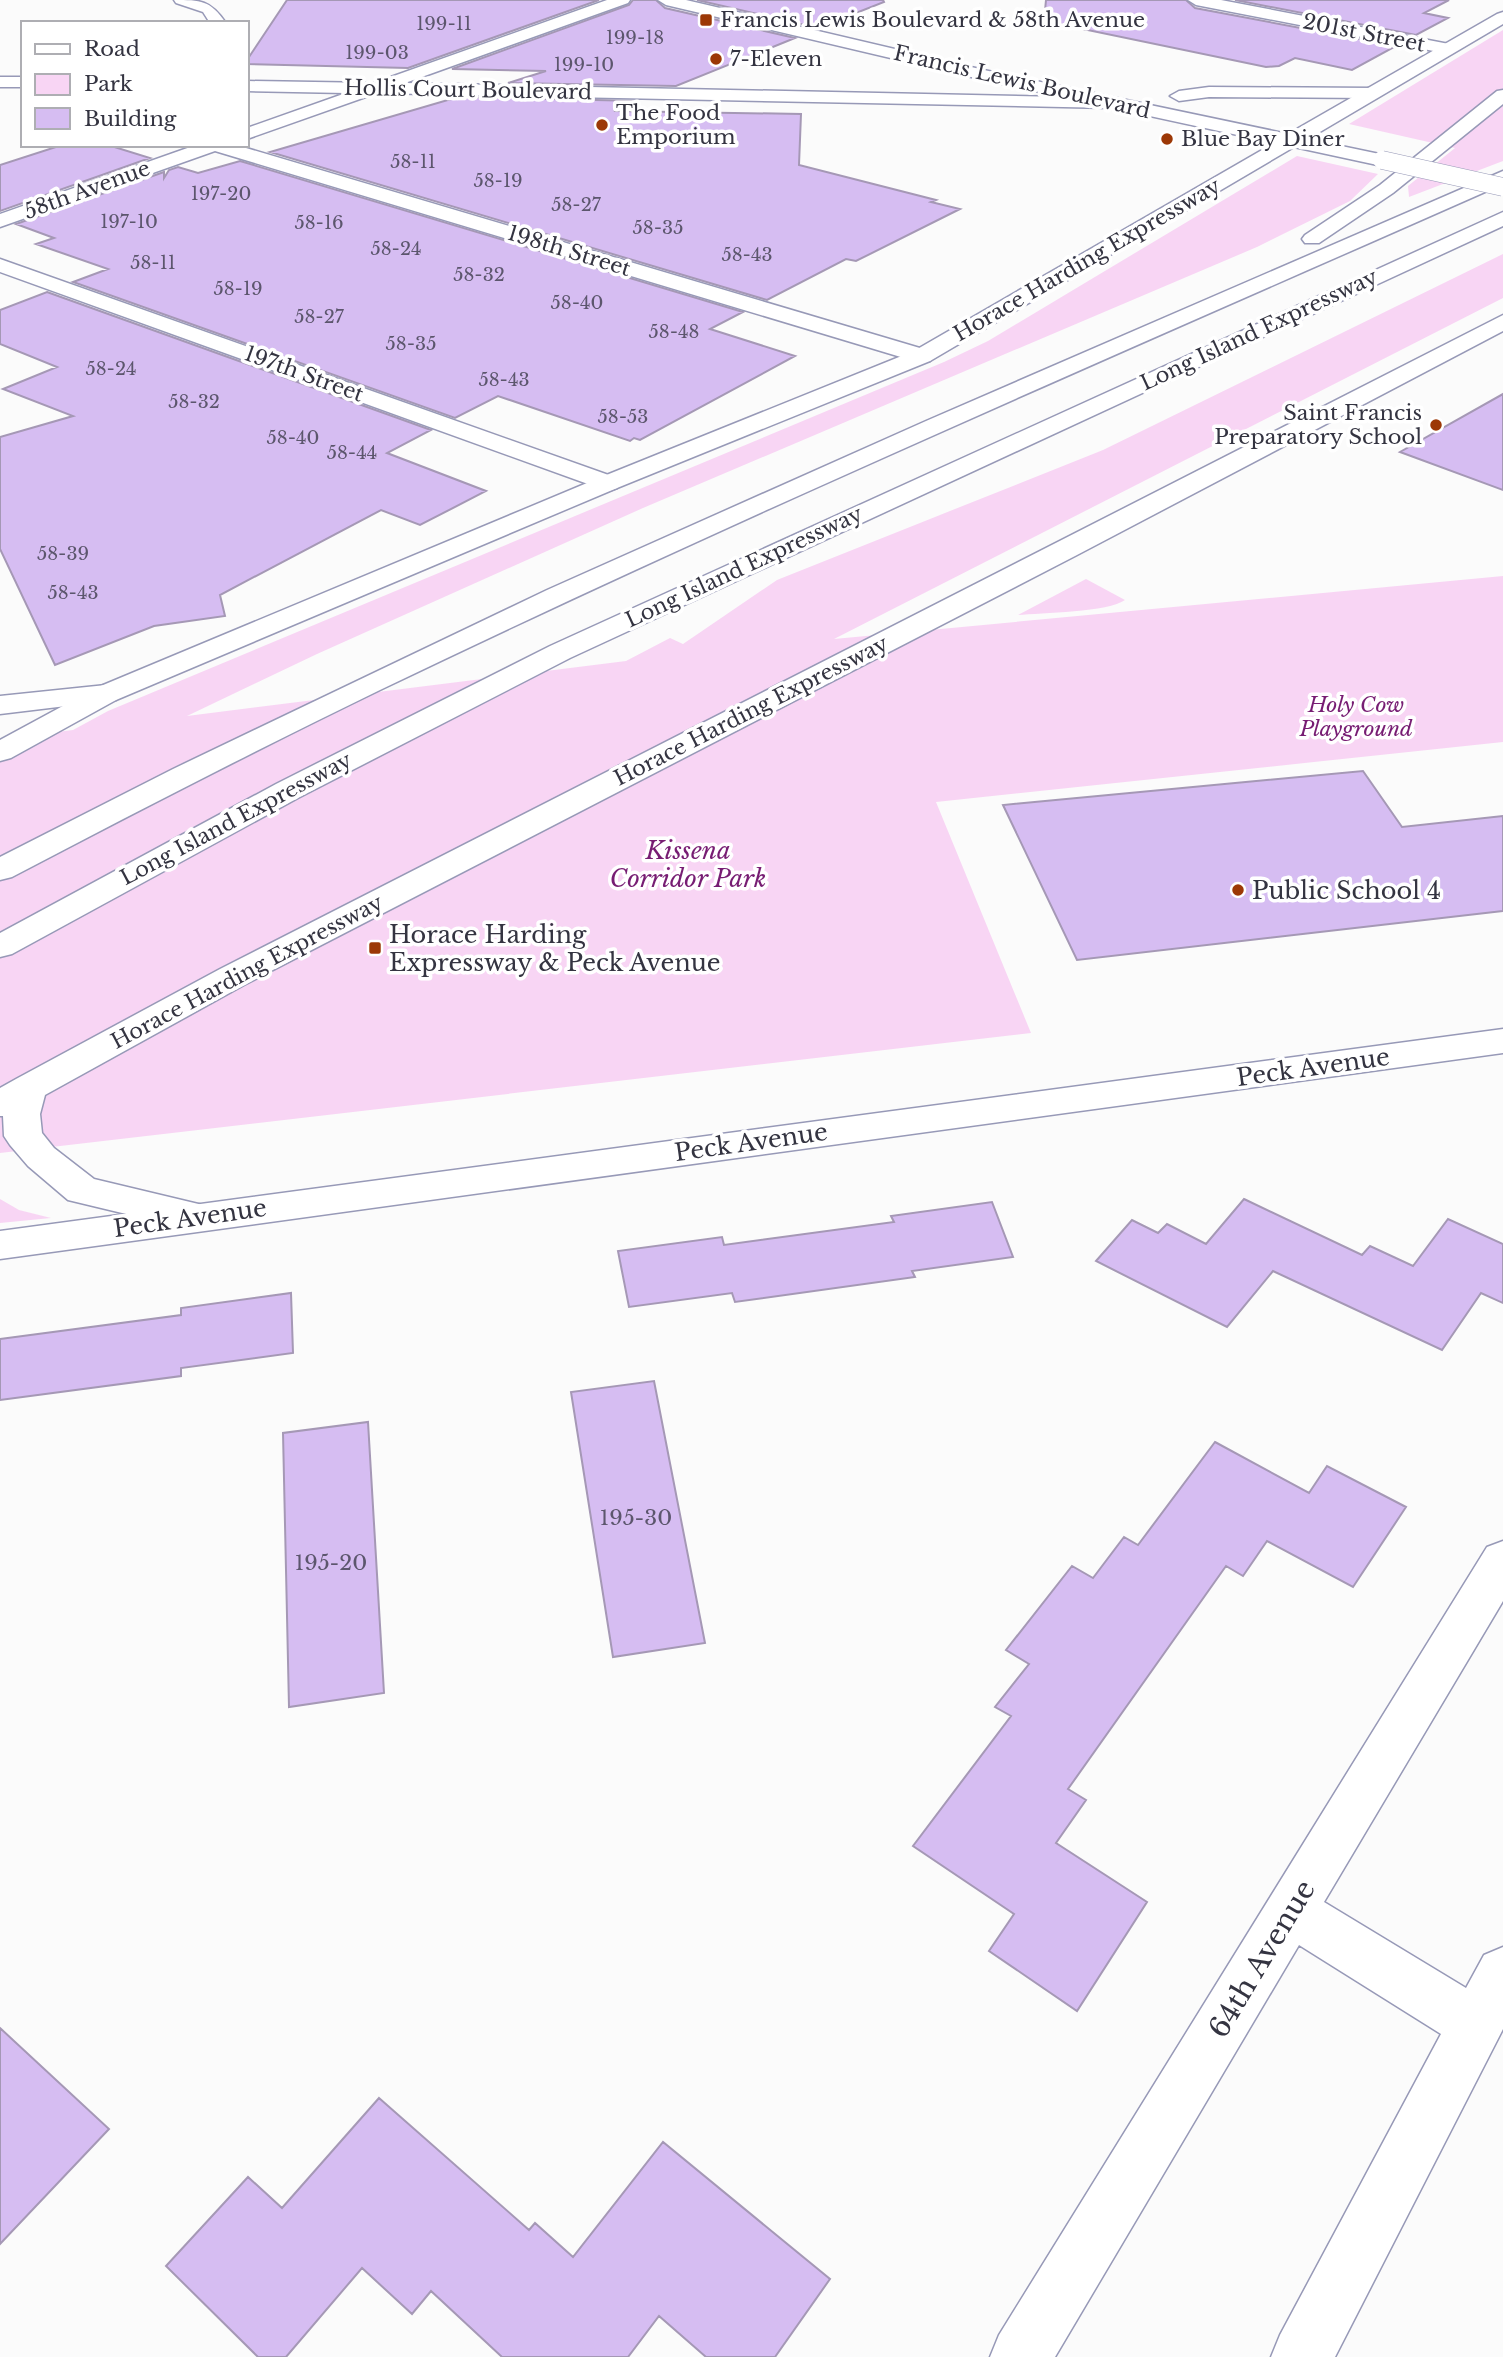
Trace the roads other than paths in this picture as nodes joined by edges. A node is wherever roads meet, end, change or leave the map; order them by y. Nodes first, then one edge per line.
1 (181, 0) edge
2 (622, 0) edge
3 (666, 0) edge
4 (1196, 0) edge
5 (1503, 17) edge
6 (217, 21) edge
7 (1449, 49) junction
8 (984, 75) junction
9 (0, 82) edge
10 (21, 82) edge
11 (248, 86) edge
12 (371, 89) junction
13 (1373, 93) junction
14 (814, 95) junction
15 (1503, 95) edge
16 (1110, 103) junction
17 (1245, 111) dead end
18 (1317, 126) junction
19 (1289, 130) junction
20 (1341, 132) dead end
21 (248, 134) edge
22 (1402, 145) dead end
23 (209, 147) edge
24 (222, 147) edge
25 (1465, 159) dead end
26 (1499, 170) edge
27 (1503, 187) edge
28 (1503, 218) edge
29 (0, 221) edge
30 (1503, 227) edge
31 (0, 265) edge
32 (1370, 279) junction
33 (1503, 322) edge
34 (922, 356) junction
35 (977, 409) junction
36 (608, 483) junction
37 (106, 694) junction
38 (0, 705) edge
39 (0, 752) edge
40 (0, 870) edge
41 (0, 947) edge
42 (1503, 1041) edge
43 (15, 1096) edge
44 (197, 1217) junction
45 (0, 1245) edge
46 (1503, 1560) edge
47 (1291, 1911) junction
48 (1503, 1973) edge
49 (1476, 2025) junction
50 (1021, 2357) edge
51 (1302, 2357) edge

1 - 6 main road
2 - 12 main road
3 - 8 main road, Francis Lewis Boulevard
4 - 7 main road, 201st Street
5 - 7 main road, Horace Harding Expressway
7 - 13 main road, Horace Harding Expressway
8 - 14 main road
8 - 16 main road, Francis Lewis Boulevard
9 - 10 main road
11 - 12 main road, Hollis Court Boulevard
12 - 14 main road, Hollis Court Boulevard
12 - 21 main road
13 - 17 main road, Francis Lewis Boulevard
13 - 18 main road, Horace Harding Expressway
14 - 16 main road, Hollis Court Boulevard
15 - 35 main road
16 - 19 main road, Francis Lewis Boulevard
18 - 19 main road, Horace Harding Expressway
18 - 20 main road
19 - 27 main road, Francis Lewis Boulevard, bridge
19 - 34 main road, Horace Harding Expressway
22 - 25 main road
23 - 29 main road, 58th Avenue
24 - 34 main road, 198th Street
26 - 35 main road, Long Island Expressway
28 - 32 main road, Long Island Expressway
30 - 32 main road
31 - 36 main road, 197th Street
32 - 41 main road, Long Island Expressway
33 - 43 main road, Horace Harding Expressway
34 - 36 main road, Horace Harding Expressway
35 - 40 main road, Long Island Expressway
36 - 37 main road, Horace Harding Expressway
37 - 38 main road
37 - 39 main road, Horace Harding Expressway
42 - 44 main road, Peck Avenue
43 - 44 main road
44 - 45 main road, Peck Avenue
46 - 47 main road, 64th Avenue
47 - 49 main road
47 - 50 main road, 64th Avenue
48 - 49 main road
49 - 51 main road

